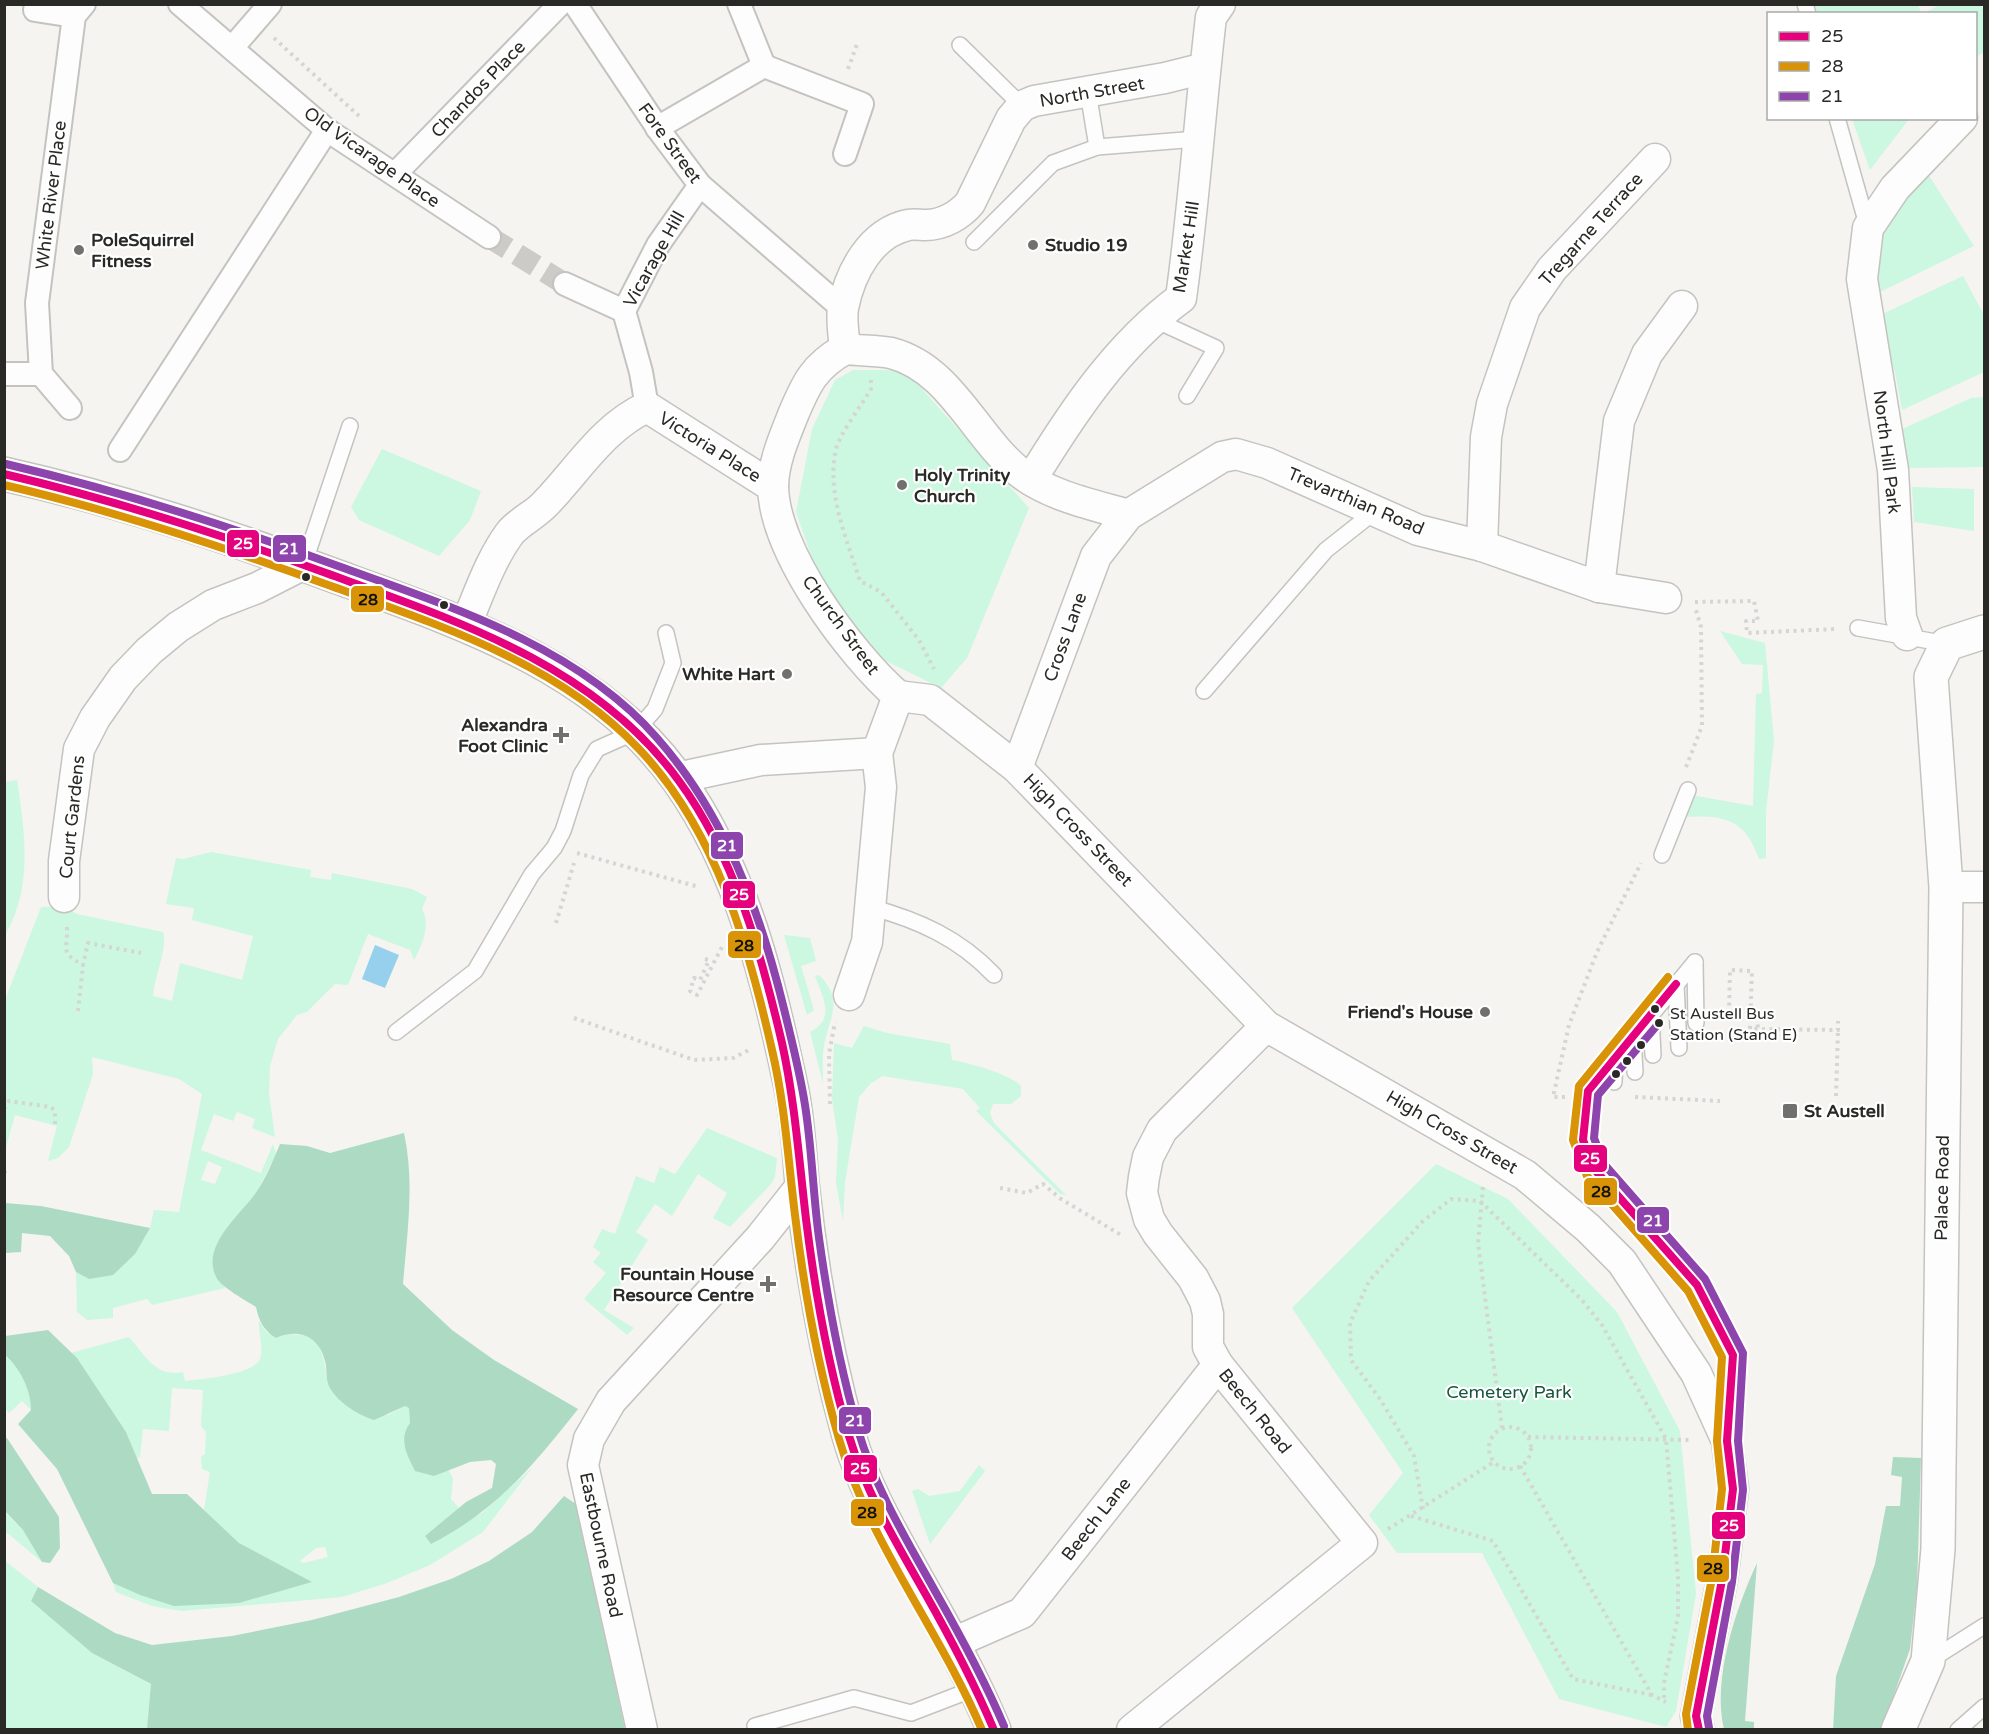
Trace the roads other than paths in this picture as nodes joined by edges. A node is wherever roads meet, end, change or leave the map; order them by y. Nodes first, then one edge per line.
1 (180, 4) edge
2 (270, 4) edge
3 (560, 4) edge
4 (575, 4) edge
5 (739, 4) edge
6 (1220, 4) edge
7 (35, 10) dead end
8 (79, 10) edge
9 (960, 45) dead end
10 (232, 48) junction
11 (764, 66) junction
12 (1205, 68) junction
13 (1088, 92) junction
14 (1022, 106) junction
15 (1838, 120) edge
16 (1960, 120) edge
17 (657, 128) junction
18 (327, 130) junction
19 (1197, 139) junction
20 (1097, 147) junction
21 (845, 154) dead end
22 (1655, 159) dead end
23 (395, 174) junction
24 (700, 185) junction
25 (1868, 228) junction
26 (489, 237) tunnel mouth
27 (974, 243) dead end
28 (564, 284) tunnel mouth
29 (1682, 306) dead end
30 (843, 309) junction
31 (624, 311) junction
32 (1153, 319) junction
33 (845, 349) junction
34 (4, 374) edge
35 (42, 374) junction
36 (1187, 396) dead end
37 (63, 406) dead end
38 (647, 407) junction
39 (350, 426) dead end
40 (120, 450) dead end
41 (4, 474) edge
42 (1031, 480) junction
43 (773, 487) junction
44 (1374, 512) junction
45 (1128, 515) junction
46 (1482, 546) junction
47 (304, 564) junction
48 (1599, 587) junction
49 (1680, 600) road end
50 (466, 624) junction
51 (1858, 628) dead end
52 (1984, 632) edge
53 (666, 633) dead end
54 (1907, 635) junction
55 (1947, 644) junction
56 (1204, 691) dead end
57 (898, 696) junction
58 (635, 732) junction
59 (877, 753) junction
60 (1017, 768) junction
61 (677, 778) junction
62 (1688, 790) dead end
63 (1662, 855) dead end
64 (1946, 887) junction
65 (1984, 887) edge
66 (870, 907) junction
67 (66, 908) road end
68 (994, 975) dead end
69 (1676, 984) junction
70 (849, 994) road end
71 (1651, 1016) junction
72 (1696, 1023) dead end
73 (1266, 1026) junction
74 (396, 1032) dead end
75 (1633, 1037) junction
76 (1679, 1048) dead end
77 (1653, 1055) dead end
78 (1615, 1059) junction
79 (1635, 1071) dead end
80 (1614, 1082) dead end
81 (802, 1185) junction
82 (1218, 1365) junction
83 (1727, 1441) junction
84 (1984, 1626) edge
85 (953, 1643) junction
86 (1928, 1661) junction
87 (976, 1688) junction
88 (1984, 1707) edge
89 (1697, 1723) edge
90 (755, 1726) dead end
91 (642, 1730) edge
92 (994, 1730) edge
93 (1132, 1730) edge
94 (1898, 1730) edge
95 (1959, 1730) edge

1 - 10 street, Old Vicarage Place
2 - 10 street
3 - 23 street, Chandos Place
4 - 17 street, Fore Street
5 - 11 street
6 - 12 street, Market Hill
7 - 8 street, White River Place
8 - 35 street, White River Place
9 - 14 lane
10 - 18 street, Old Vicarage Place
11 - 17 street
11 - 21 street
12 - 13 street, North Street
12 - 19 street, Market Hill
13 - 14 street, North Street
13 - 20 lane
14 - 30 street, North Street
15 - 25 lane, North Hill Park
16 - 25 street, North Hill Park
17 - 24 street, Fore Street
18 - 23 street, Old Vicarage Place
18 - 40 street
19 - 20 lane
19 - 32 street, Market Hill
20 - 27 lane
22 - 46 street, Tregarne Terrace
23 - 26 street, Old Vicarage Place
24 - 30 street, Fore Street
24 - 31 street, Vicarage Hill
25 - 54 street, North Hill Park
28 - 31 street
29 - 48 street
30 - 33 street, North Street
31 - 38 street, Vicarage Hill
32 - 36 lane
32 - 42 street, Market Hill
33 - 42 street
33 - 43 street, Church Street
34 - 35 street
35 - 37 street
38 - 43 street, Victoria Place
38 - 50 street
39 - 47 lane
41 - 47 street
42 - 45 street
43 - 57 street, Church Street
44 - 45 street, Trevarthian Road
44 - 46 street, Trevarthian Road
44 - 56 lane
45 - 60 street, Cross Lane
46 - 48 street, Trevarthian Road
47 - 50 street
47 - 67 street, Court Gardens
48 - 49 street, Trevarthian Road
50 - 58 street
51 - 54 lane
52 - 55 street
53 - 58 lane
54 - 55 lane
55 - 64 street, Palace Road
57 - 59 street
57 - 60 street, High Cross Street
58 - 61 street
58 - 74 lane
59 - 61 street
59 - 66 street
60 - 73 street, High Cross Street
61 - 81 street
62 - 63 lane
64 - 65 street
64 - 86 street, Palace Road
66 - 68 lane
66 - 70 street
69 - 71 lane
69 - 72 lane
69 - 76 lane
71 - 75 lane
71 - 77 lane
73 - 82 street, Beech Road
73 - 83 street, High Cross Street
75 - 78 lane
75 - 79 lane
78 - 80 lane
78 - 83 lane
81 - 85 street
81 - 91 street, Eastbourne Road
82 - 85 street, Beech Lane
82 - 93 street, Beech Road
83 - 89 street, High Cross Street
84 - 86 lane
85 - 87 street
86 - 94 street, Palace Road
87 - 90 lane
87 - 92 street
88 - 95 lane

